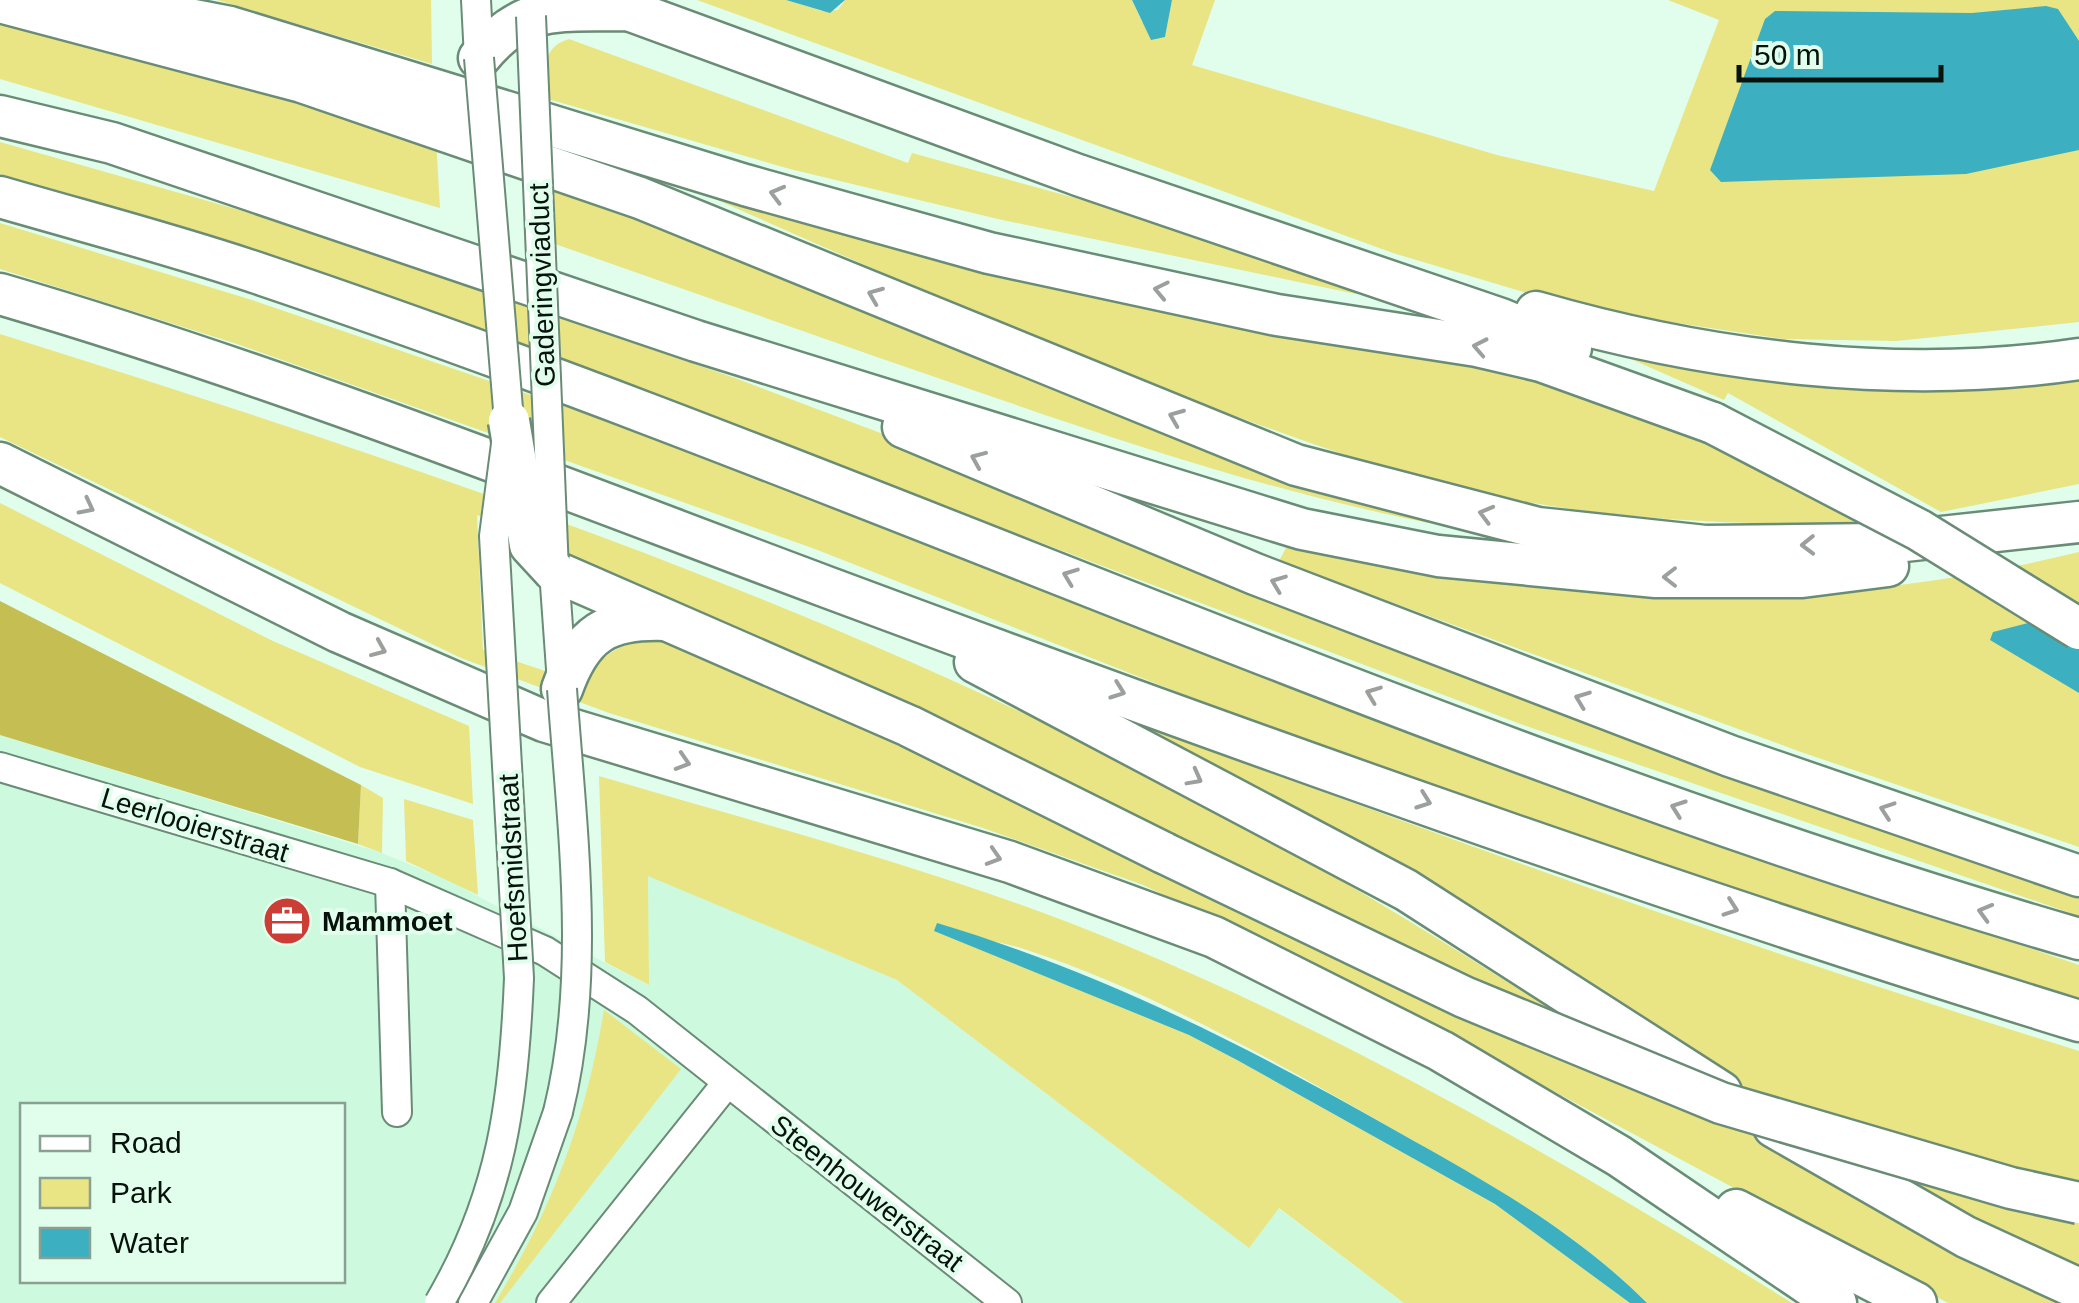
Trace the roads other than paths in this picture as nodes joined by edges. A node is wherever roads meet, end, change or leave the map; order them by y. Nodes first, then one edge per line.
1 (91, 0) edge
2 (476, 0) edge
3 (0, 2) edge
4 (614, 5) edge
5 (530, 8) edge
6 (479, 58) junction
7 (0, 116) edge
8 (0, 197) edge
9 (1238, 230) junction
10 (0, 294) edge
11 (696, 341) junction
12 (2079, 359) edge
13 (1674, 406) junction
14 (509, 420) junction
15 (0, 463) edge
16 (2079, 522) edge
17 (2079, 532) edge
18 (554, 570) junction
19 (829, 588) junction
20 (674, 620) junction
21 (2079, 629) edge
22 (562, 689) junction
23 (0, 766) edge
24 (2079, 876) edge
25 (390, 883) junction
26 (2079, 939) edge
27 (2079, 1021) edge
28 (728, 1083) junction
29 (397, 1112) dead end
30 (1619, 1156) junction
31 (2079, 1203) edge
32 (2079, 1288) edge
33 (439, 1303) edge
34 (473, 1303) edge
35 (552, 1303) edge
36 (1007, 1303) edge
37 (1836, 1303) edge
38 (1916, 1303) edge

13 -> 1 highway
2 - 6 street, Gaderingviaduct
16 -> 3 highway
4 - 5 highway
4 - 9 highway
5 - 6 highway
5 - 18 street, Gaderingviaduct, bridge
6 - 14 street, Gaderingviaduct, bridge
7 - 11 highway
26 -> 8 highway
9 - 12 highway
9 - 13 highway
10 - 19 highway
17 -> 11 highway
24 -> 11 highway
13 - 21 highway, bridge
14 - 18 highway, bridge
14 - 33 street, Hoefsmidstraat, bridge
15 -> 30 highway
18 - 20 highway
18 - 22 street
19 -> 27 highway
19 -> 32 highway
20 - 22 highway
20 - 31 highway, bridge
22 - 34 street, bridge
23 - 25 street, Leerlooierstraat
25 - 28 street, Leerlooierstraat
25 - 29 street
28 - 35 street
28 - 36 street, Steenhouwerstraat
30 - 37 highway
30 - 38 highway

